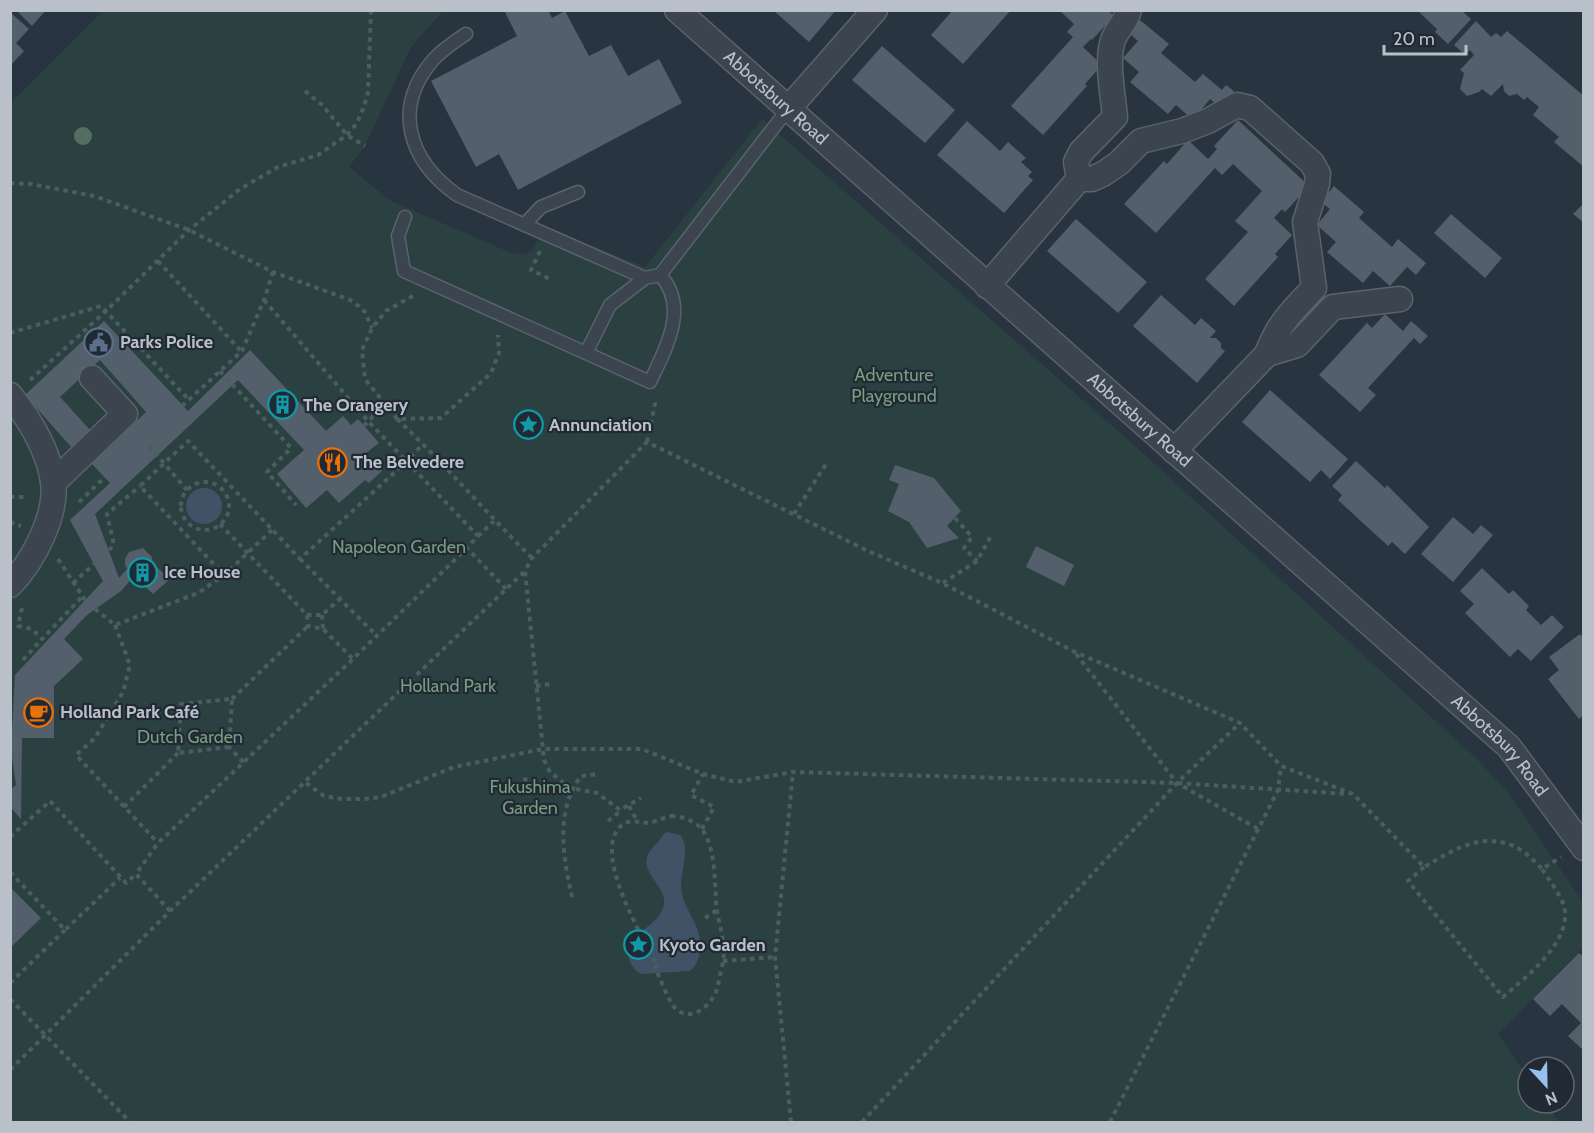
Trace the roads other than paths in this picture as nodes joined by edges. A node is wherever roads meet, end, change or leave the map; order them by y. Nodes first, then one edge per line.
1 (677, 10) edge
2 (875, 10) edge
3 (1130, 10) edge
4 (466, 33) dead end
5 (788, 109) junction
6 (1115, 117) junction
7 (1141, 141) junction
8 (1079, 179) junction
9 (578, 192) dead end
10 (405, 217) dead end
11 (524, 225) junction
12 (660, 275) junction
13 (645, 278) junction
14 (987, 285) junction
15 (1314, 288) junction
16 (1400, 299) dead end
17 (1333, 307) junction
18 (586, 353) junction
19 (1267, 354) junction
20 (92, 378) dead end
21 (11, 396) edge
22 (1174, 451) junction
23 (53, 483) junction
24 (10, 585) edge
25 (1582, 846) edge

1 - 5 street, Abbotsbury Road
2 - 5 street
3 - 6 street
4 - 11 lane
5 - 12 lane
5 - 14 street, Abbotsbury Road
6 - 7 street
6 - 8 street
7 - 8 street
7 - 15 street
8 - 14 street
9 - 11 lane
10 - 18 lane
11 - 13 lane
12 - 13 lane
12 - 18 lane
13 - 18 lane
14 - 22 street, Abbotsbury Road
15 - 17 street
15 - 19 street
16 - 17 street
17 - 19 street
19 - 22 street
20 - 23 street
21 - 23 street
22 - 25 street, Abbotsbury Road
23 - 24 street

